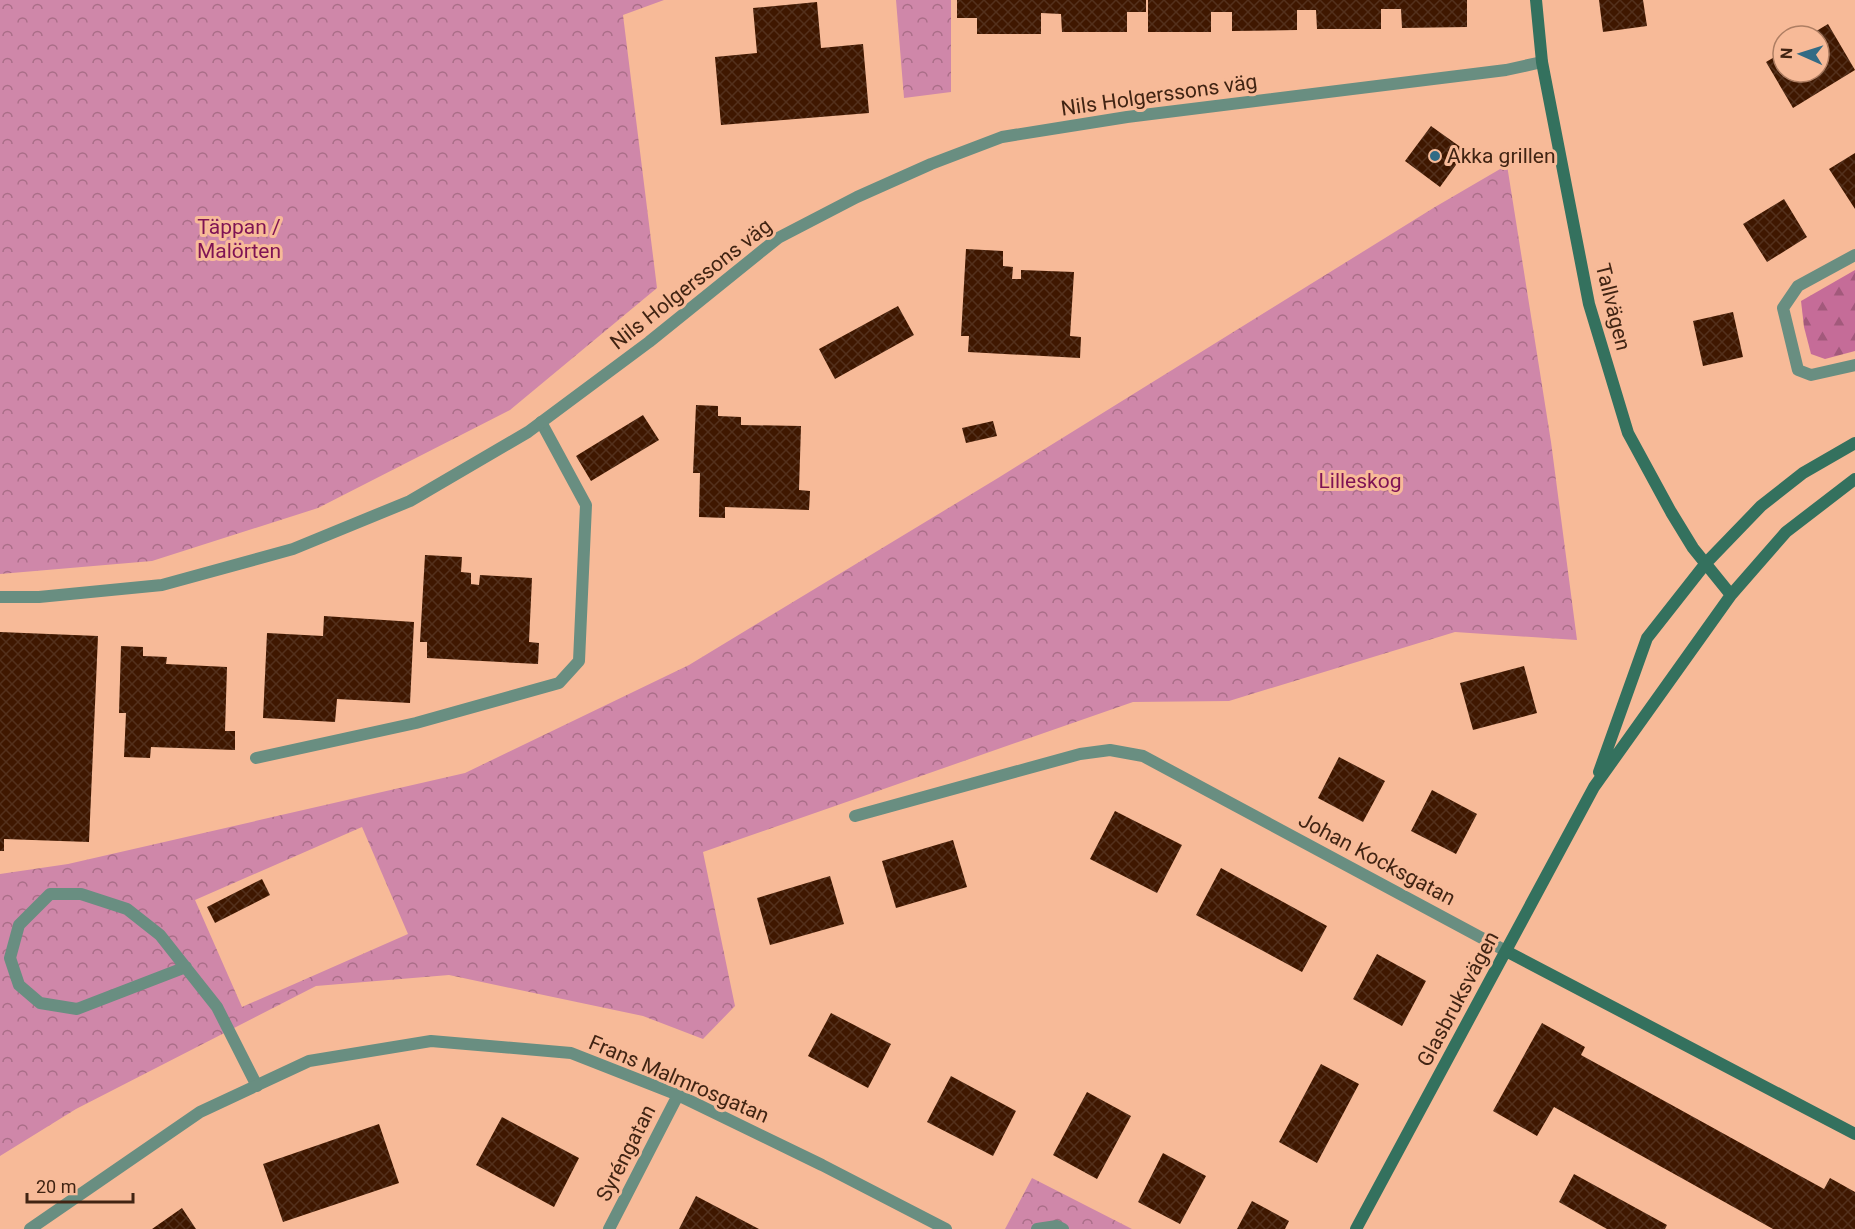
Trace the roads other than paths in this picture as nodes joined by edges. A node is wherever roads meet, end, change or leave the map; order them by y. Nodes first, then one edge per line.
1 (1536, 0) edge
2 (1542, 62) junction
3 (1855, 255) edge
4 (1855, 364) edge
5 (541, 422) junction
6 (1855, 443) edge
7 (1855, 480) edge
8 (1706, 563) junction
9 (1731, 595) junction
10 (0, 597) edge
11 (256, 758) dead end
12 (1593, 787) junction
13 (855, 816) dead end
14 (1506, 951) junction
15 (186, 967) junction
16 (257, 1086) junction
17 (678, 1095) junction
18 (1855, 1134) edge
19 (30, 1229) edge
20 (609, 1229) edge
21 (946, 1229) edge
22 (1037, 1229) edge
23 (1063, 1229) edge
24 (1356, 1229) edge

1 - 2 main road, Tallvägen
2 - 5 street, Nils Holgerssons väg
2 - 8 main road, Tallvägen
3 - 4 street
5 - 10 street, Nils Holgerssons väg
5 - 11 street
6 - 8 main road, Glasbruksvägen
7 - 9 main road, Glasbruksvägen
8 - 9 main road, Tallvägen
8 - 12 main road, Glasbruksvägen
9 - 12 main road, Glasbruksvägen
12 - 14 main road, Glasbruksvägen
13 - 14 street, Johan Kocksgatan
14 - 18 main road, Johan Kocksgatan
14 - 24 main road, Glasbruksvägen
15 - 15 street
15 - 16 street
16 - 17 street, Frans Malmrosgatan
16 - 19 street, Frans Malmrosgatan
17 - 20 street, Syréngatan
17 - 21 street, Frans Malmrosgatan
22 - 23 street

